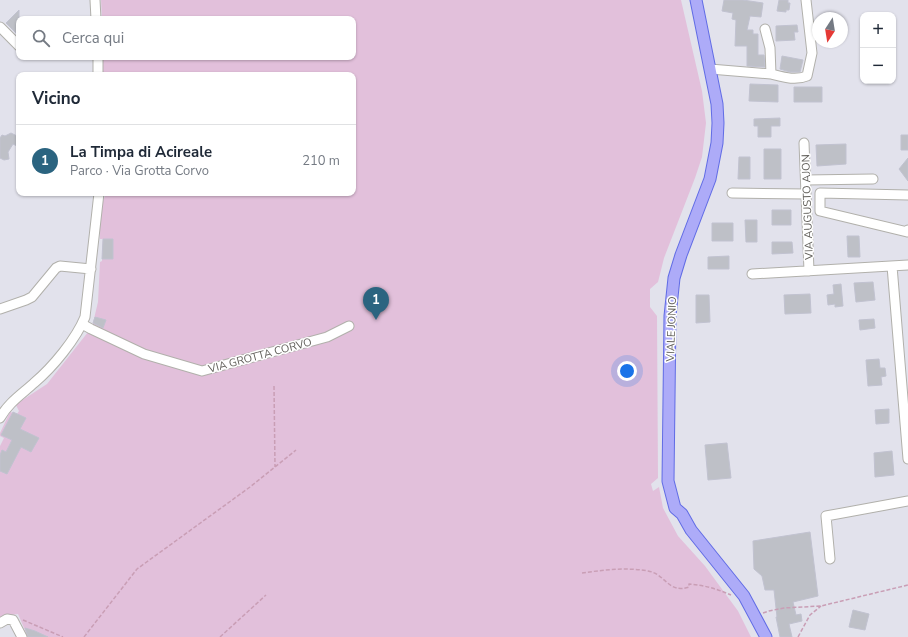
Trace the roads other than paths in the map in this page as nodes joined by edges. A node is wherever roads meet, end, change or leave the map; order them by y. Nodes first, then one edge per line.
1 (96, 0) edge
2 (696, 0) edge
3 (806, 0) edge
4 (96, 16) edge
5 (0, 27) edge
6 (765, 28) dead end
7 (16, 43) edge
8 (98, 60) edge
9 (710, 69) junction
10 (98, 72) edge
11 (771, 74) junction
12 (804, 143) dead end
13 (874, 179) dead end
14 (806, 180) junction
15 (732, 193) dead end
16 (806, 194) junction
17 (908, 195) edge
18 (99, 196) edge
19 (908, 230) edge
20 (908, 265) edge
21 (892, 266) junction
22 (91, 269) junction
23 (809, 271) junction
24 (752, 274) dead end
25 (0, 309) edge
26 (82, 324) junction
27 (349, 326) dead end
28 (0, 418) edge
29 (908, 459) edge
30 (908, 501) edge
31 (830, 559) dead end
32 (0, 623) edge
33 (22, 637) edge
34 (766, 637) edge

1 - 4 street
2 - 9 main road, VIALE JONIO
3 - 11 street
5 - 7 street
6 - 11 street
8 - 10 street
9 - 11 street
9 - 34 main road, VIALE JONIO
12 - 14 street, VIA AUGUSTO AJON
13 - 14 street
14 - 16 street, VIA AUGUSTO AJON
15 - 16 street
16 - 23 street, VIA AUGUSTO AJON
17 - 19 street
18 - 22 street
20 - 21 street
21 - 23 street
21 - 29 street
22 - 25 street
22 - 26 street
23 - 24 street
26 - 27 street, VIA GROTTA CORVO
26 - 28 street
30 - 31 street
32 - 33 street

